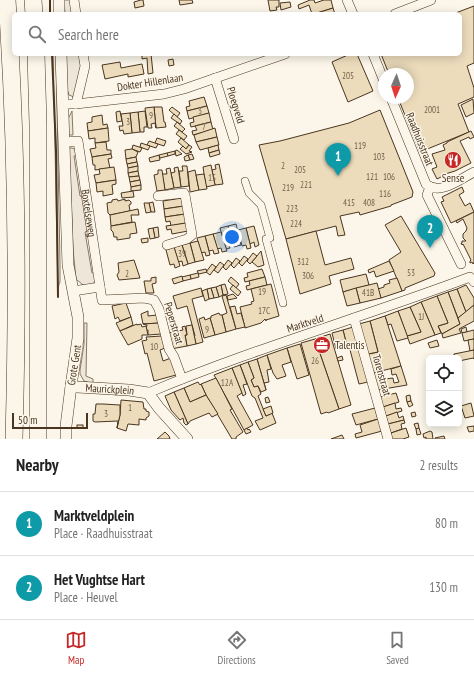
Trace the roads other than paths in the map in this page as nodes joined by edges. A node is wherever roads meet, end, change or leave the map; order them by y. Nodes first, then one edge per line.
1 (7, 0) edge
2 (32, 0) edge
3 (59, 0) edge
4 (74, 0) edge
5 (347, 0) edge
6 (431, 0) edge
7 (34, 12) edge
8 (59, 12) edge
9 (76, 12) edge
10 (352, 12) edge
11 (400, 12) edge
12 (36, 56) edge
13 (61, 56) edge
14 (83, 56) edge
15 (279, 56) edge
16 (374, 56) edge
17 (379, 68) edge
18 (215, 78) junction
19 (63, 104) junction
20 (76, 104) junction
21 (393, 104) edge
22 (234, 139) dead end
23 (64, 142) junction
24 (474, 172) edge
25 (245, 181) dead end
26 (430, 187) junction
27 (158, 196) dead end
28 (167, 245) dead end
29 (461, 264) dead end
30 (472, 280) edge
31 (100, 287) junction
32 (73, 291) junction
33 (102, 300) joint
34 (283, 303) dead end
35 (354, 318) junction
36 (182, 379) junction
37 (71, 386) junction
38 (148, 393) junction
39 (39, 436) edge
40 (14, 439) edge
41 (66, 439) edge
42 (187, 439) edge
43 (388, 439) edge

1 - 40 highway
2 - 7 highway
3 - 8 street
4 - 9 street
5 - 10 street
6 - 11 street
12 - 39 highway
13 - 19 street, Boxtelseweg
14 - 20 street
15 - 18 street, Dokter Hillenlaan
16 - 17 street
18 - 20 street, Dokter Hillenlaan
18 - 22 street, Ploegveld
19 - 20 street, Dokter Hillenlaan
19 - 23 street, Boxtelseweg
21 - 26 street, Raadhuisstraat
23 - 31 street, Boxtelseweg
23 - 32 street, Boxtelseweg
24 - 26 street
25 - 34 street
26 - 29 street
27 - 28 street
30 - 35 street, Marktveld
31 - 32 street
31 - 33 street, Boxtelseweg
32 - 37 street, Grote Gent
33 - 36 street, Peperstraat
35 - 36 street, Marktveld
35 - 43 street, Torenstraat
36 - 38 street, Marktveld
37 - 38 street, Maurickplein
37 - 41 street, Grote Gent
38 - 42 street

